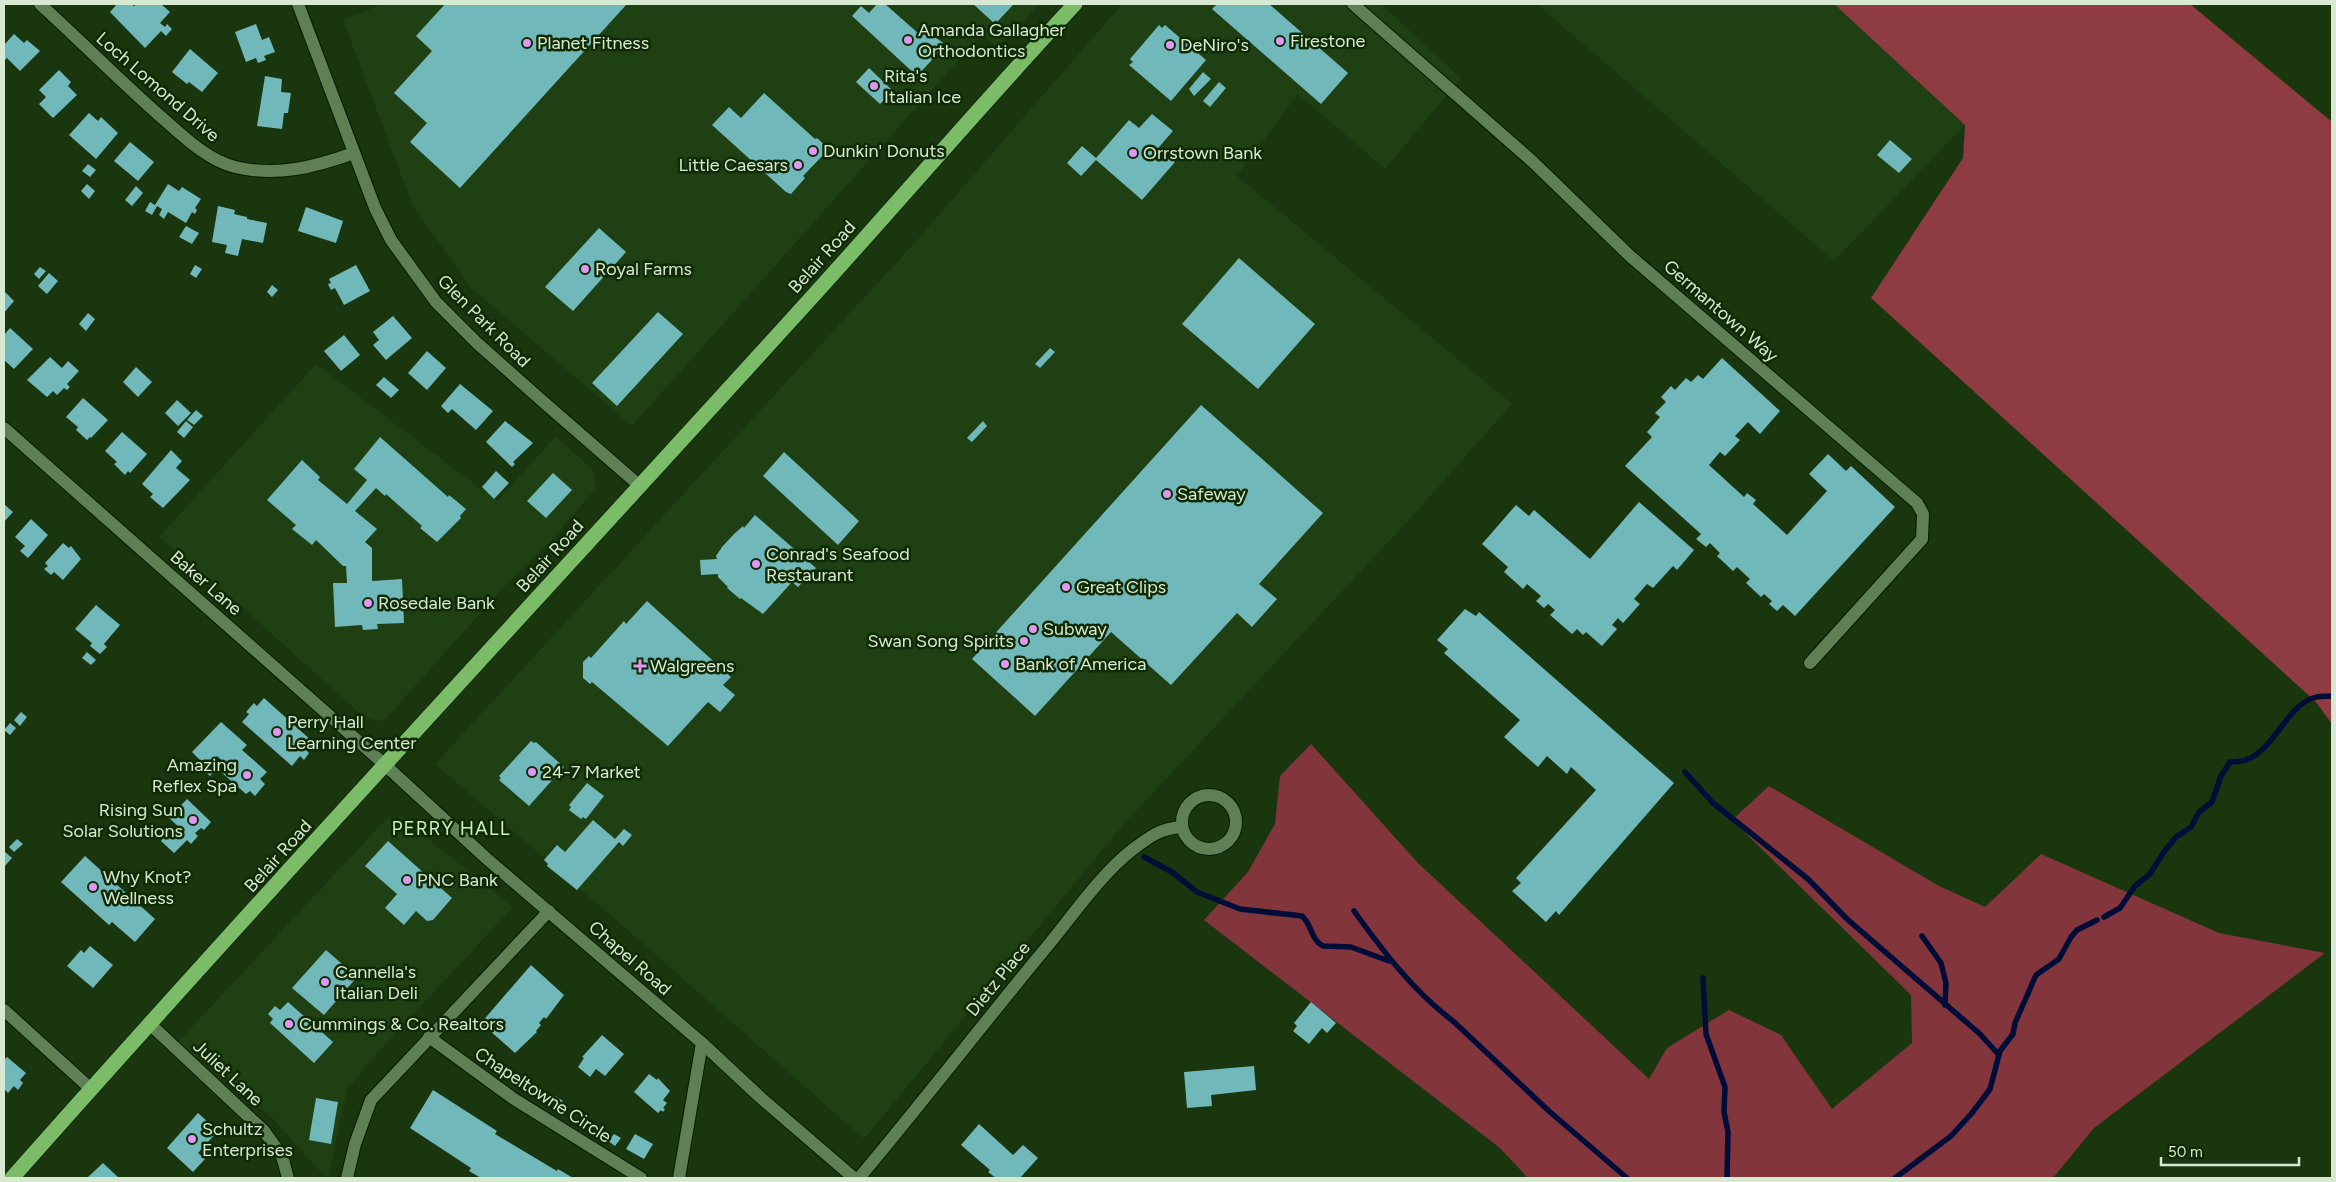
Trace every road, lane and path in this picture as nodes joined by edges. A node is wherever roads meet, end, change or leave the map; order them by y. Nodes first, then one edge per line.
1 (40, 4) edge
2 (298, 4) edge
3 (1075, 4) edge
4 (1353, 4) edge
5 (354, 153) junction
6 (4, 428) edge
7 (640, 486) junction
8 (1810, 663) dead end
9 (384, 764) junction
10 (1182, 827) junction
11 (549, 911) junction
12 (4, 1010) edge
13 (151, 1025) junction
14 (429, 1037) junction
15 (702, 1043) junction
16 (91, 1089) junction
17 (12, 1178) edge
18 (288, 1178) edge
19 (347, 1178) edge
20 (641, 1178) edge
21 (679, 1178) edge
22 (854, 1178) edge
23 (858, 1178) edge

1 - 5 street, Loch Lomond Drive
2 - 5 street, Glen Park Road
3 - 7 highway, Belair Road
4 - 8 street, Germantown Way
5 - 7 street, Glen Park Road
6 - 9 street, Baker Lane
7 - 9 highway, Belair Road
9 - 11 street, Chapel Road
9 - 13 highway, Belair Road
10 - 10 street
10 - 23 street, Dietz Place
11 - 14 street
11 - 15 street, Chapel Road
12 - 16 street
13 - 16 highway, Belair Road
13 - 18 street, Juliet Lane
14 - 19 street
14 - 20 street, Chapeltowne Circle
15 - 21 street
15 - 22 street, Chapel Road
16 - 17 highway, Belair Road

